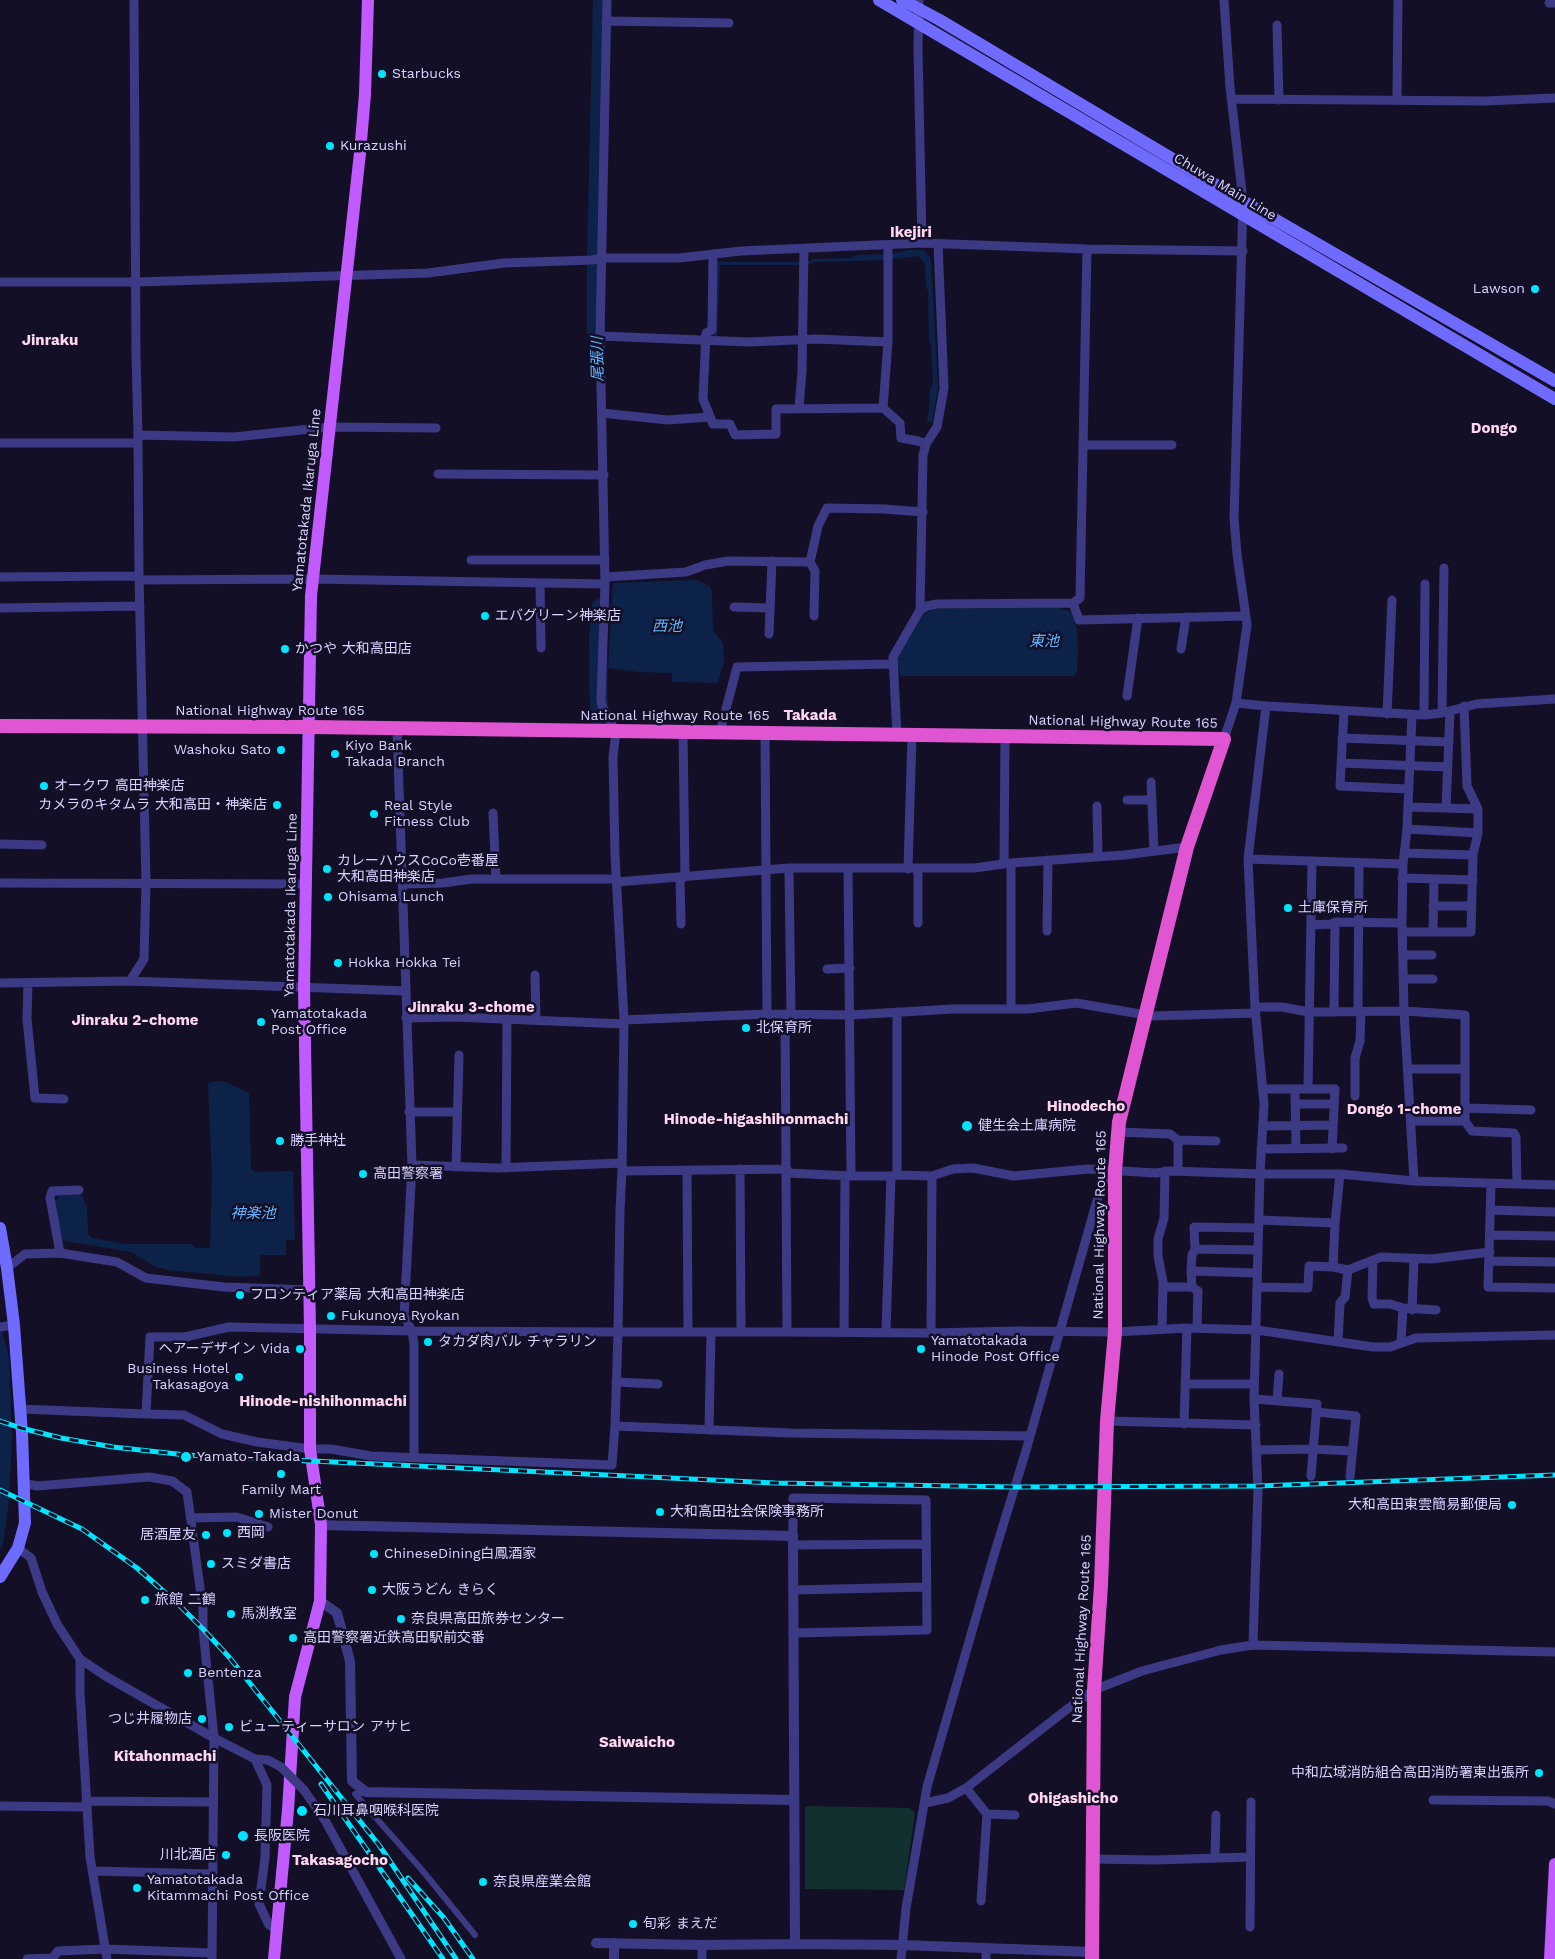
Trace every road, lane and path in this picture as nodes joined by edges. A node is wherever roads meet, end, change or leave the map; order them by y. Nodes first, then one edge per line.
1 (134, 0) edge
2 (368, 0) edge
3 (607, 0) edge
4 (879, 0) edge
5 (902, 0) edge
6 (1224, 0) edge
7 (1398, 0) edge
8 (918, 10) edge
9 (606, 21) junction
10 (729, 23) dead end
11 (1277, 25) dead end
12 (1555, 98) edge
13 (1232, 99) junction
14 (1278, 100) junction
15 (1397, 100) junction
16 (1243, 201) junction
17 (1244, 215) junction
18 (922, 243) junction
19 (938, 244) junction
20 (804, 248) junction
21 (1087, 249) junction
22 (1243, 251) junction
23 (888, 253) junction
24 (713, 254) junction
25 (596, 259) junction
26 (347, 276) junction
27 (0, 282) edge
28 (137, 282) junction
29 (600, 336) junction
30 (706, 339) junction
31 (803, 340) junction
32 (888, 342) junction
33 (1555, 381) edge
34 (1555, 398) edge
35 (799, 408) junction
36 (883, 408) junction
37 (602, 413) junction
38 (710, 418) junction
39 (330, 427) junction
40 (436, 428) dead end
41 (138, 439) junction
42 (0, 443) edge
43 (926, 444) junction
44 (1083, 445) junction
45 (1172, 445) dead end
46 (438, 474) dead end
47 (601, 475) junction
48 (923, 512) junction
49 (471, 560) dead end
50 (602, 560) junction
51 (772, 561) junction
52 (810, 562) junction
53 (1444, 568) dead end
54 (0, 577) edge
55 (139, 578) junction
56 (312, 579) junction
57 (603, 582) junction
58 (540, 583) junction
59 (1425, 584) dead end
60 (1392, 600) dead end
61 (1072, 603) junction
62 (140, 606) junction
63 (734, 607) dead end
64 (0, 608) edge
65 (770, 608) junction
66 (920, 610) junction
67 (814, 616) dead end
68 (1246, 616) junction
69 (1186, 617) junction
70 (1138, 618) junction
71 (769, 634) dead end
72 (541, 648) dead end
73 (1180, 649) dead end
74 (893, 664) junction
75 (1127, 696) dead end
76 (1555, 700) edge
77 (1236, 703) junction
78 (1266, 706) junction
79 (1464, 706) junction
80 (1344, 711) junction
81 (1446, 712) junction
82 (1387, 714) junction
83 (1412, 715) junction
84 (1424, 716) junction
85 (0, 726) edge
86 (142, 727) junction
87 (310, 727) junction
88 (397, 729) junction
89 (616, 732) junction
90 (683, 732) junction
91 (720, 732) junction
92 (766, 733) junction
93 (896, 735) junction
94 (912, 736) junction
95 (1005, 736) junction
96 (1342, 738) junction
97 (1224, 739) junction
98 (1411, 742) junction
99 (1449, 742) junction
100 (1341, 763) junction
101 (1410, 765) junction
102 (1448, 767) junction
103 (1152, 782) dead end
104 (1408, 789) junction
105 (1127, 800) dead end
106 (1152, 800) junction
107 (1097, 806) dead end
108 (1408, 807) junction
109 (1446, 808) junction
110 (1478, 809) junction
111 (493, 813) dead end
112 (1407, 829) junction
113 (1478, 833) junction
114 (0, 844) edge
115 (42, 845) dead end
116 (1187, 847) junction
117 (1154, 851) junction
118 (1404, 853) junction
119 (1473, 855) junction
120 (1098, 857) junction
121 (1048, 860) junction
122 (1248, 860) junction
123 (1312, 861) junction
124 (1359, 863) junction
125 (1007, 864) junction
126 (1403, 864) junction
127 (789, 868) junction
128 (848, 868) junction
129 (913, 869) junction
130 (765, 870) junction
131 (682, 877) junction
132 (496, 878) junction
133 (1402, 878) junction
134 (1434, 878) junction
135 (617, 880) junction
136 (1473, 880) junction
137 (0, 882) edge
138 (146, 882) junction
139 (305, 884) junction
140 (403, 884) junction
141 (1433, 906) junction
142 (1471, 906) junction
143 (1335, 922) junction
144 (918, 923) dead end
145 (1359, 923) junction
146 (681, 924) dead end
147 (1311, 925) junction
148 (1402, 927) junction
149 (1047, 931) dead end
150 (1433, 932) junction
151 (1403, 955) junction
152 (1432, 955) dead end
153 (850, 968) junction
154 (827, 969) dead end
155 (535, 975) dead end
156 (1403, 979) junction
157 (1433, 979) dead end
158 (130, 981) junction
159 (0, 983) edge
160 (28, 983) junction
161 (304, 988) junction
162 (406, 991) junction
163 (1010, 1009) junction
164 (1255, 1010) junction
165 (1360, 1011) junction
166 (1404, 1011) junction
167 (897, 1012) junction
168 (1309, 1012) junction
169 (1334, 1012) junction
170 (767, 1014) junction
171 (788, 1014) junction
172 (851, 1015) junction
173 (1144, 1015) junction
174 (406, 1018) junction
175 (507, 1019) junction
176 (536, 1020) junction
177 (624, 1022) junction
178 (459, 1055) dead end
179 (1408, 1068) junction
180 (1465, 1069) junction
181 (1263, 1089) junction
182 (1295, 1089) junction
183 (1308, 1089) junction
184 (1355, 1096) dead end
185 (64, 1099) dead end
186 (1295, 1104) junction
187 (1334, 1104) junction
188 (1465, 1108) junction
189 (1531, 1110) dead end
190 (408, 1112) junction
191 (457, 1112) junction
192 (1411, 1121) junction
193 (1465, 1121) junction
194 (1333, 1125) junction
195 (1263, 1126) junction
196 (1295, 1126) junction
197 (1118, 1132) junction
198 (1178, 1140) junction
199 (1216, 1141) dead end
200 (1343, 1148) dead end
201 (1261, 1149) junction
202 (1296, 1149) junction
203 (1332, 1149) junction
204 (412, 1165) junction
205 (456, 1167) junction
206 (622, 1167) junction
207 (506, 1168) junction
208 (740, 1169) junction
209 (687, 1170) junction
210 (787, 1171) junction
211 (1115, 1171) junction
212 (1165, 1171) junction
213 (1178, 1171) junction
214 (1260, 1174) junction
215 (1340, 1174) junction
216 (894, 1175) junction
217 (848, 1176) junction
218 (932, 1176) junction
219 (1414, 1181) junction
220 (1491, 1184) junction
221 (1517, 1184) junction
222 (1555, 1185) edge
223 (79, 1190) dead end
224 (1490, 1210) junction
225 (1555, 1212) edge
226 (1335, 1223) junction
227 (1258, 1224) junction
228 (0, 1228) edge
229 (1490, 1235) junction
230 (1555, 1236) edge
231 (1195, 1249) junction
232 (1258, 1250) junction
233 (60, 1253) junction
234 (1490, 1256) junction
235 (1414, 1259) junction
236 (1373, 1260) junction
237 (1555, 1262) edge
238 (1333, 1267) junction
239 (7, 1268) junction
240 (1348, 1270) junction
241 (1191, 1271) junction
242 (1257, 1272) junction
243 (1163, 1287) junction
244 (1192, 1287) junction
245 (1257, 1288) junction
246 (1555, 1288) edge
247 (308, 1290) junction
248 (1407, 1309) junction
249 (1436, 1310) dead end
250 (8, 1326) edge
251 (1186, 1328) junction
252 (1197, 1328) junction
253 (310, 1329) junction
254 (1162, 1329) junction
255 (1257, 1330) junction
256 (412, 1331) junction
257 (618, 1332) junction
258 (688, 1332) junction
259 (711, 1332) junction
260 (741, 1332) junction
261 (788, 1332) junction
262 (844, 1332) junction
263 (886, 1332) junction
264 (1060, 1332) junction
265 (1115, 1332) junction
266 (931, 1333) junction
267 (1555, 1335) edge
268 (1338, 1342) junction
269 (1401, 1344) junction
270 (1279, 1374) dead end
271 (616, 1382) junction
272 (658, 1384) dead end
273 (1185, 1384) junction
274 (1254, 1384) junction
275 (1254, 1399) junction
276 (1277, 1401) junction
277 (20, 1409) junction
278 (1316, 1412) junction
279 (146, 1414) junction
280 (1107, 1421) junction
281 (1184, 1424) junction
282 (1256, 1425) junction
283 (616, 1426) junction
284 (709, 1430) junction
285 (1030, 1436) junction
286 (310, 1449) junction
287 (1313, 1449) junction
288 (1257, 1450) junction
289 (1352, 1451) junction
290 (414, 1457) junction
291 (1311, 1476) dead end
292 (1350, 1477) dead end
293 (22, 1483) junction
294 (191, 1518) junction
295 (321, 1525) junction
296 (268, 1527) dead end
297 (793, 1540) junction
298 (926, 1544) junction
299 (18, 1548) junction
300 (0, 1577) edge
301 (926, 1587) junction
302 (793, 1590) junction
303 (320, 1601) junction
304 (793, 1633) junction
305 (1253, 1645) junction
306 (1555, 1652) edge
307 (80, 1659) junction
308 (1094, 1690) junction
309 (214, 1738) junction
310 (255, 1759) junction
311 (966, 1788) junction
312 (366, 1792) junction
313 (793, 1800) junction
314 (1433, 1800) dead end
315 (212, 1802) junction
316 (1251, 1802) dead end
317 (925, 1803) junction
318 (86, 1804) junction
319 (1555, 1804) edge
320 (0, 1806) edge
321 (987, 1814) junction
322 (1015, 1815) dead end
323 (1216, 1815) dead end
324 (1250, 1857) junction
325 (1215, 1858) junction
326 (1092, 1859) junction
327 (1555, 1864) edge
328 (93, 1871) junction
329 (212, 1874) junction
330 (981, 1901) dead end
331 (1250, 1927) dead end
332 (277, 1929) junction
333 (476, 1935) dead end
334 (596, 1943) dead end
335 (614, 1943) junction
336 (795, 1944) junction
337 (702, 1945) junction
338 (902, 1945) junction
339 (986, 1948) junction
340 (106, 1954) edge
341 (212, 1956) edge
342 (1092, 1956) edge
343 (27, 1959) edge
344 (52, 1959) edge
345 (274, 1959) edge
346 (401, 1959) edge
347 (614, 1959) edge
348 (702, 1959) edge
349 (901, 1959) edge
350 (986, 1959) edge
351 (1550, 1959) edge

1 - 28 street
2 - 26 main road, Yamatotakada Ikaruga Line
3 - 9 street
4 - 8 main road, Chuwa Main Line
5 - 8 main road, Chuwa Main Line
6 - 13 street
7 - 15 street
8 - 16 main road, Chuwa Main Line
8 - 17 main road, Chuwa Main Line
8 - 18 street
9 - 10 street
9 - 25 street
11 - 14 street
12 - 15 street
13 - 14 street
13 - 16 street
14 - 15 street
16 - 17 street
16 - 33 main road, Chuwa Main Line
17 - 22 street
17 - 34 main road, Chuwa Main Line
18 - 19 street
18 - 23 street
19 - 21 street
19 - 43 street
20 - 23 street
20 - 24 street
20 - 31 street
21 - 22 street
21 - 44 street
22 - 68 street
23 - 32 street
24 - 25 street
24 - 30 street
25 - 26 street
25 - 29 street
26 - 28 street
26 - 39 main road, Yamatotakada Ikaruga Line
27 - 28 street
28 - 41 street
29 - 30 street
29 - 37 street
30 - 31 street
30 - 38 street
31 - 32 street
31 - 35 street
32 - 36 street
35 - 36 street
35 - 38 street
36 - 43 street
37 - 38 street
37 - 47 street
39 - 40 street
39 - 41 street
39 - 56 main road, Yamatotakada Ikaruga Line
41 - 42 street
41 - 55 street
43 - 48 street
44 - 45 street
44 - 61 street
46 - 47 street
47 - 50 street
48 - 52 street
48 - 66 street
49 - 50 street
50 - 57 street
51 - 52 street
51 - 57 street
51 - 65 street
52 - 67 street
53 - 81 street
54 - 55 street
55 - 56 street
55 - 62 street
56 - 58 street
56 - 87 main road, Yamatotakada Ikaruga Line
57 - 58 street
57 - 89 street
58 - 72 street
59 - 84 street
60 - 82 street
61 - 66 street
61 - 70 street
62 - 64 street
62 - 86 street
63 - 65 street
65 - 71 street
66 - 74 street
68 - 69 street
68 - 77 street
69 - 70 street
69 - 73 street
70 - 75 street
74 - 91 street
74 - 93 street
76 - 79 street
77 - 78 street
77 - 97 street
78 - 80 street
78 - 122 street
79 - 81 street
79 - 110 street
80 - 82 street
80 - 96 street
81 - 84 street
81 - 99 street
82 - 83 street
83 - 84 street
83 - 98 street
85 - 86 highway, National Highway Route 165
86 - 87 highway, National Highway Route 165
86 - 138 street
87 - 88 highway, National Highway Route 165
87 - 139 main road, Yamatotakada Ikaruga Line
88 - 89 highway, National Highway Route 165
88 - 140 street
89 - 90 highway, National Highway Route 165
89 - 135 street
90 - 91 highway, National Highway Route 165
90 - 131 street
91 - 92 highway, National Highway Route 165
92 - 93 highway, National Highway Route 165
92 - 130 street
93 - 94 highway, National Highway Route 165
94 - 95 highway, National Highway Route 165
94 - 129 street
95 - 97 highway, National Highway Route 165
95 - 125 street
96 - 98 street
96 - 100 street
97 - 116 highway, National Highway Route 165
98 - 99 street
98 - 101 street
99 - 102 street
100 - 101 street
100 - 104 street
101 - 102 street
101 - 104 street
102 - 109 street
103 - 106 street
104 - 108 street
105 - 106 street
106 - 117 street
107 - 120 street
108 - 109 street
108 - 112 street
109 - 110 street
110 - 113 street
111 - 132 street
112 - 113 street
112 - 118 street
113 - 119 street
114 - 115 street
116 - 117 street
116 - 173 highway, National Highway Route 165
117 - 120 street
118 - 119 street
118 - 126 street
119 - 136 street
120 - 121 street
121 - 125 street
121 - 149 street
122 - 123 street
122 - 164 street
123 - 124 street
123 - 147 street
124 - 126 street
124 - 145 street
125 - 129 street
125 - 163 street
126 - 133 street
127 - 128 street
127 - 130 street
127 - 171 street
128 - 129 street
128 - 153 street
129 - 144 street
130 - 131 street
130 - 170 street
131 - 135 street
131 - 146 street
132 - 135 street
132 - 140 street
133 - 134 street
133 - 148 street
134 - 136 street
134 - 141 street
135 - 177 street
136 - 142 street
137 - 138 street
138 - 139 street
138 - 158 street
139 - 161 main road, Yamatotakada Ikaruga Line
140 - 162 street
141 - 142 street
141 - 150 street
142 - 150 street
143 - 145 street
143 - 147 street
143 - 169 street
145 - 148 street
145 - 165 street
147 - 168 street
148 - 150 street
148 - 151 street
151 - 152 street
151 - 156 street
153 - 154 street
153 - 172 street
155 - 176 street
156 - 157 street
156 - 166 street
158 - 160 street
158 - 161 street
159 - 160 street
160 - 185 street
161 - 162 street
161 - 247 main road, Yamatotakada Ikaruga Line
162 - 174 street
163 - 167 street
163 - 173 street
164 - 168 street
164 - 173 street
164 - 181 street
165 - 166 street
165 - 169 street
165 - 184 street
166 - 179 street
166 - 180 street
167 - 172 street
167 - 216 street
168 - 169 street
168 - 183 street
170 - 171 street
170 - 177 street
171 - 172 street
171 - 210 street
172 - 217 street
173 - 197 highway, National Highway Route 165
174 - 175 street
174 - 190 street
175 - 176 street
175 - 207 street
176 - 177 street
177 - 206 street
178 - 191 street
179 - 180 street
179 - 192 street
180 - 188 street
181 - 182 street
181 - 195 street
182 - 183 street
182 - 186 street
183 - 187 street
186 - 187 street
186 - 196 street
187 - 194 street
188 - 189 street
188 - 193 street
190 - 191 street
190 - 204 street
191 - 205 street
192 - 193 street
192 - 219 street
193 - 221 street
194 - 196 street
194 - 203 street
195 - 196 street
195 - 201 street
196 - 202 street
197 - 198 street
197 - 211 highway, National Highway Route 165
198 - 199 street
198 - 213 street
200 - 203 street
201 - 202 street
201 - 214 street
202 - 203 street
204 - 205 street
204 - 256 street
205 - 207 street
206 - 207 street
206 - 209 street
206 - 257 street
208 - 209 street
208 - 210 street
208 - 260 street
209 - 258 street
210 - 217 street
210 - 261 street
211 - 212 street
211 - 218 street
211 - 264 street
211 - 265 highway, National Highway Route 165
212 - 213 street
212 - 243 street
213 - 214 street
214 - 215 street
214 - 227 street
215 - 219 street
215 - 226 street
216 - 217 street
216 - 218 street
216 - 263 street
217 - 262 street
218 - 266 street
219 - 220 street
220 - 221 street
220 - 224 street
221 - 222 street
223 - 233 street
224 - 225 street
224 - 229 street
226 - 227 street
226 - 238 street
227 - 231 street
227 - 232 street
228 - 239 main road
229 - 230 street
229 - 234 street
231 - 232 street
231 - 241 street
232 - 242 street
233 - 239 street
233 - 247 street
234 - 235 street
234 - 237 street
234 - 246 street
235 - 236 street
235 - 248 street
236 - 240 street
236 - 248 street
238 - 240 street
238 - 245 street
239 - 250 main road
240 - 268 street
241 - 242 street
241 - 244 street
242 - 245 street
243 - 244 street
243 - 254 street
244 - 252 street
245 - 255 street
247 - 253 main road, Yamatotakada Ikaruga Line
248 - 249 street
248 - 269 street
250 - 277 main road
251 - 252 street
251 - 254 street
251 - 273 street
252 - 255 street
253 - 256 street
253 - 279 street
253 - 286 main road, Yamatotakada Ikaruga Line
254 - 265 street
255 - 268 street
255 - 274 street
256 - 257 street
256 - 290 street
257 - 258 street
257 - 271 street
258 - 259 street
259 - 260 street
259 - 284 street
260 - 261 street
261 - 262 street
262 - 263 street
263 - 266 street
264 - 265 street
264 - 266 street
264 - 285 street
265 - 280 highway, National Highway Route 165
267 - 269 street
268 - 269 street
270 - 276 street
271 - 272 street
271 - 283 street
273 - 274 street
273 - 281 street
274 - 275 street
275 - 276 street
275 - 282 street
276 - 278 street
277 - 279 street
277 - 293 main road
278 - 287 street
278 - 289 street
279 - 286 street
280 - 281 street
280 - 308 highway, National Highway Route 165
281 - 282 street
282 - 288 street
283 - 284 street
283 - 290 street
284 - 285 street
285 - 317 street
286 - 290 street
286 - 295 main road, Yamatotakada Ikaruga Line
287 - 288 street
287 - 289 street
287 - 291 street
288 - 305 street
289 - 292 street
293 - 294 street
293 - 299 main road
294 - 296 street
294 - 309 street
295 - 297 street
295 - 303 main road, Yamatotakada Ikaruga Line
297 - 298 street
297 - 298 street
297 - 302 street
298 - 301 street
299 - 300 main road
299 - 307 street
301 - 302 street
301 - 304 street
302 - 304 street
303 - 312 street
303 - 332 main road, Yamatotakada Ikaruga Line
304 - 313 street
305 - 306 street
305 - 308 street
307 - 309 street
307 - 318 street
308 - 311 street
308 - 326 highway, National Highway Route 165
309 - 310 street
309 - 315 street
310 - 332 street
310 - 346 street, bridge
311 - 317 street
311 - 321 street
312 - 313 street
312 - 333 street
313 - 336 street
314 - 319 street
315 - 318 street
315 - 329 street
316 - 324 street
317 - 338 street
318 - 320 street
318 - 328 street
321 - 322 street
321 - 330 street
323 - 325 street
324 - 325 street
324 - 331 street
325 - 326 street
326 - 342 highway, National Highway Route 165
327 - 351 main road
328 - 329 street
328 - 340 street
329 - 341 street
332 - 345 main road, Yamatotakada Ikaruga Line
334 - 335 street
335 - 337 street
335 - 347 street
336 - 337 street
336 - 338 street
337 - 348 street
338 - 339 street
338 - 349 street
339 - 342 street
339 - 350 street
340 - 341 street
340 - 344 street
343 - 344 street

